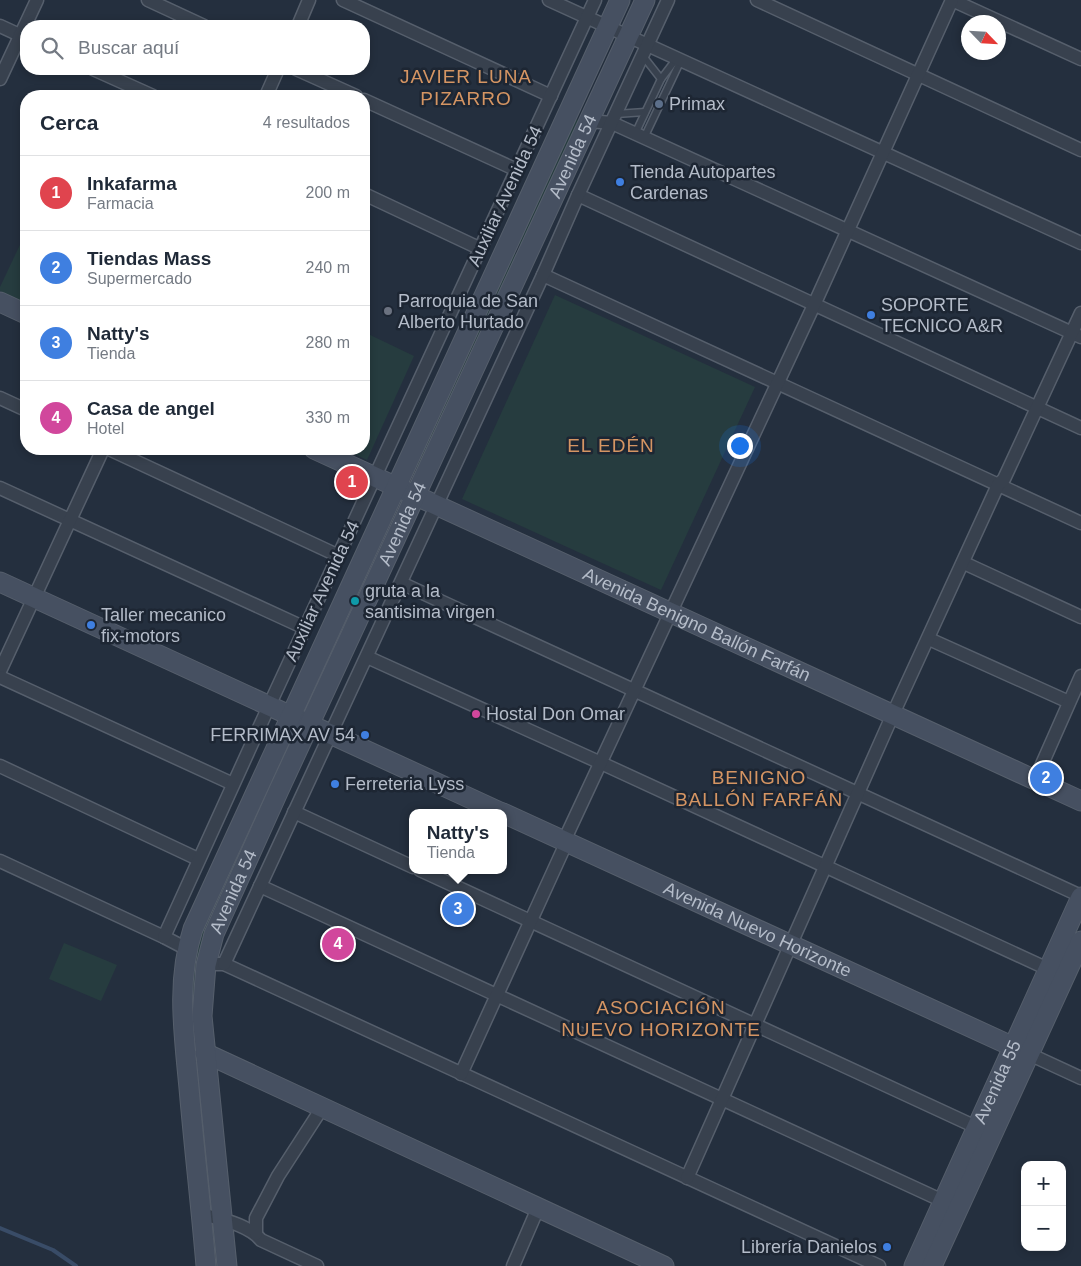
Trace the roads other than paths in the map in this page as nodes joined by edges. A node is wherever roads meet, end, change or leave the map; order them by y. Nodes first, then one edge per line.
1 (37, 0) edge
2 (148, 0) edge
3 (309, 0) edge
4 (343, 0) edge
5 (549, 0) edge
6 (595, 0) edge
7 (620, 0) edge
8 (645, 0) edge
9 (668, 0) edge
10 (757, 0) edge
11 (952, 0) edge
12 (587, 17) junction
13 (29, 20) edge
14 (191, 20) edge
15 (301, 20) edge
16 (0, 26) edge
17 (608, 28) junction
18 (20, 36) edge
19 (628, 37) junction
20 (20, 42) edge
21 (645, 50) junction
22 (679, 59) junction
23 (1081, 59) edge
24 (919, 74) junction
25 (106, 75) edge
26 (275, 75) edge
27 (309, 75) edge
28 (0, 79) edge
29 (661, 79) junction
30 (140, 90) edge
31 (269, 90) edge
32 (343, 90) edge
33 (551, 96) junction
34 (370, 103) edge
35 (645, 112) junction
36 (614, 118) junction
37 (589, 121) junction
38 (639, 136) junction
39 (1081, 150) edge
40 (884, 153) junction
41 (517, 170) junction
42 (578, 195) junction
43 (370, 197) edge
44 (848, 232) junction
45 (1081, 243) edge
46 (481, 248) junction
47 (543, 275) junction
48 (0, 302) edge
49 (814, 305) junction
50 (20, 311) edge
51 (1081, 313) edge
52 (1076, 335) edge
53 (777, 383) junction
54 (0, 398) edge
55 (20, 407) edge
56 (1037, 408) junction
57 (1081, 428) edge
58 (100, 455) edge
59 (123, 455) edge
60 (327, 455) edge
61 (375, 478) junction
62 (998, 485) junction
63 (396, 487) junction
64 (0, 488) edge
65 (414, 496) junction
66 (437, 506) junction
67 (69, 520) junction
68 (1081, 523) edge
69 (339, 556) junction
70 (964, 563) junction
71 (0, 582) edge
72 (401, 583) junction
73 (34, 598) junction
74 (670, 611) junction
75 (1081, 617) edge
76 (305, 628) junction
77 (929, 639) junction
78 (367, 657) junction
79 (0, 671) edge
80 (1081, 676) edge
81 (0, 677) edge
82 (635, 691) junction
83 (1069, 702) junction
84 (269, 706) junction
85 (893, 714) junction
86 (290, 716) junction
87 (309, 725) junction
88 (331, 734) junction
89 (601, 762) junction
90 (0, 766) edge
91 (1036, 780) junction
92 (233, 784) junction
93 (858, 793) junction
94 (1081, 801) edge
95 (494, 809) edge
96 (294, 812) junction
97 (507, 815) edge
98 (564, 841) junction
99 (198, 859) junction
100 (0, 861) edge
101 (409, 865) edge
102 (825, 866) junction
103 (429, 874) edge
104 (260, 886) junction
105 (1081, 896) edge
106 (531, 922) junction
107 (164, 937) junction
108 (1081, 941) edge
109 (790, 945) junction
110 (186, 949) junction
111 (215, 964) junction
112 (1048, 969) junction
113 (497, 996) junction
114 (756, 1024) junction
115 (1021, 1051) junction
116 (205, 1053) junction
117 (461, 1074) junction
118 (1081, 1078) edge
119 (722, 1100) junction
120 (322, 1108) junction
121 (976, 1127) junction
122 (687, 1178) junction
123 (943, 1201) junction
124 (538, 1208) junction
125 (200, 1214) junction
126 (222, 1218) junction
127 (256, 1234) junction
128 (206, 1266) edge
129 (227, 1266) edge
130 (317, 1266) edge
131 (513, 1266) edge
132 (664, 1266) edge
133 (879, 1266) edge
134 (914, 1266) edge
135 (932, 1266) edge

1 - 13 street
2 - 14 street
3 - 15 street
4 - 33 street
5 - 12 street
6 - 12 street, Auxiliar Avenida 54
7 - 17 street, Avenida 54
8 - 19 street, Avenida 54
9 - 21 street
10 - 24 street
11 - 23 street
11 - 24 street
12 - 17 street
12 - 33 street, Auxiliar Avenida 54
16 - 18 street
17 - 19 street
17 - 63 street, Avenida 54
19 - 21 street
19 - 37 street, Avenida 54
20 - 28 street
21 - 22 street
21 - 29 lane
21 - 36 street
22 - 29 lane
22 - 38 lane
22 - 40 street
24 - 39 street
24 - 40 street
25 - 30 street
26 - 31 street
27 - 32 street
29 - 35 lane
33 - 41 street, Auxiliar Avenida 54
34 - 41 street
35 - 36 lane
35 - 38 lane
36 - 37 street
36 - 38 street
36 - 42 street
37 - 65 street, Avenida 54
38 - 44 street
40 - 44 street
40 - 45 street
41 - 46 street, Auxiliar Avenida 54
42 - 47 street
42 - 49 street
43 - 46 street
44 - 49 street
44 - 52 street
46 - 61 street, Auxiliar Avenida 54
47 - 53 street
47 - 66 street
48 - 50 street
49 - 53 street
49 - 56 street
51 - 52 street
52 - 56 street
53 - 62 street
53 - 74 street
54 - 55 street
56 - 57 street
56 - 62 street
58 - 67 street
59 - 69 street
60 - 61 street, Avenida Benigno Ballón Farfán
61 - 63 street, Avenida Benigno Ballón Farfán
61 - 69 street, Auxiliar Avenida 54
62 - 68 street
62 - 70 street
63 - 65 street, Avenida Benigno Ballón Farfán
63 - 86 street, Avenida 54
64 - 67 street
65 - 66 street, Avenida Benigno Ballón Farfán
65 - 87 street, Avenida 54
66 - 72 street
66 - 74 street, Avenida Benigno Ballón Farfán
67 - 73 street
67 - 76 street
69 - 76 street, Auxiliar Avenida 54
70 - 75 street
70 - 77 street
71 - 73 street
72 - 78 street
72 - 82 street
73 - 79 street
73 - 84 street
74 - 82 street
74 - 85 street, Avenida Benigno Ballón Farfán
76 - 84 street, Auxiliar Avenida 54
77 - 83 street
77 - 85 street
78 - 88 street
78 - 89 street
80 - 83 street
81 - 92 street
82 - 89 street
82 - 93 street
83 - 91 street
84 - 86 street, Avenida Nuevo Horizonte
84 - 92 street, Auxiliar Avenida 54
85 - 91 street, Avenida Benigno Ballón Farfán
85 - 93 street
86 - 87 street, Avenida Nuevo Horizonte
86 - 110 street, Avenida 54
87 - 88 street, Avenida Nuevo Horizonte
87 - 111 street, Avenida 54
88 - 95 street, Avenida Nuevo Horizonte
88 - 96 street
89 - 98 street
89 - 102 street
90 - 99 street
91 - 94 street, Avenida Benigno Ballón Farfán
92 - 99 street, Auxiliar Avenida 54
93 - 102 street
93 - 105 street
96 - 101 street
96 - 104 street
97 - 98 street, Avenida Nuevo Horizonte
98 - 106 street
98 - 109 street, Avenida Nuevo Horizonte
99 - 107 street, Auxiliar Avenida 54
100 - 107 street
102 - 109 street
102 - 112 street
103 - 106 street
104 - 111 street
104 - 113 street
105 - 112 street, Avenida 55
106 - 113 street
106 - 114 street
107 - 110 street
108 - 115 street, Avenida 55
109 - 114 street
109 - 115 street, Avenida Nuevo Horizonte
110 - 125 street, Avenida 54
111 - 116 street, Avenida 54
111 - 117 street
112 - 115 street, Avenida 55
113 - 117 street
113 - 119 street
114 - 119 street
114 - 121 street
115 - 118 street
115 - 121 street, Avenida 55
115 - 135 street, Avenida 55
116 - 120 street
116 - 126 street, Avenida 54
117 - 122 street
119 - 122 street
119 - 123 street
120 - 124 street
120 - 127 street
121 - 123 street, Avenida 55
122 - 133 street
123 - 134 street, Avenida 55
124 - 131 street
124 - 132 street
125 - 126 street
125 - 128 street, Avenida 54
126 - 127 street
126 - 129 street, Avenida 54
127 - 130 street

